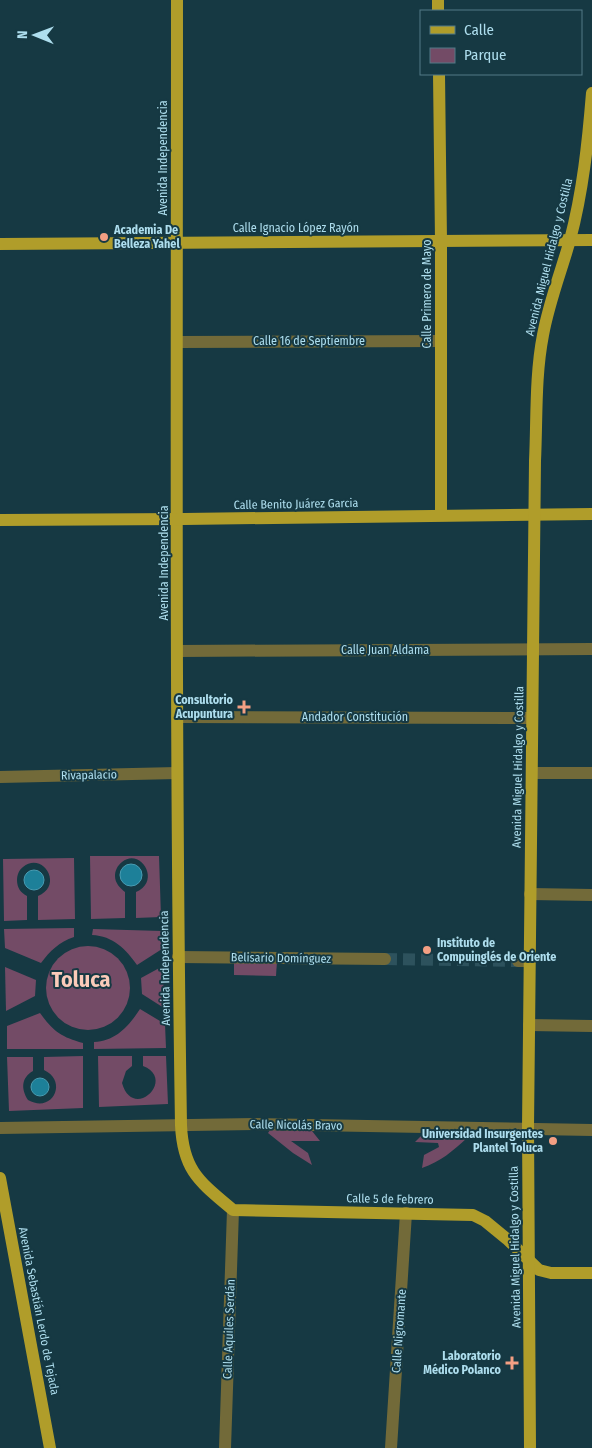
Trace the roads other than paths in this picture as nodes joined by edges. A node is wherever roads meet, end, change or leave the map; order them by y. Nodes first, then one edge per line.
1 (177, 0) edge
2 (439, 75) edge
3 (592, 93) edge
4 (570, 240) junction
5 (592, 240) edge
6 (441, 241) junction
7 (177, 242) junction
8 (0, 244) edge
9 (441, 340) junction
10 (177, 342) junction
11 (535, 514) junction
12 (592, 514) edge
13 (441, 515) junction
14 (177, 519) junction
15 (0, 520) edge
16 (592, 649) edge
17 (533, 650) junction
18 (178, 651) junction
19 (178, 717) junction
20 (532, 718) junction
21 (177, 773) junction
22 (532, 773) junction
23 (592, 773) edge
24 (0, 777) edge
25 (530, 894) junction
26 (592, 895) edge
27 (178, 957) junction
28 (385, 959) tunnel mouth
29 (529, 1025) junction
30 (592, 1026) edge
31 (181, 1125) junction
32 (0, 1128) edge
33 (528, 1128) junction
34 (592, 1130) edge
35 (0, 1178) edge
36 (233, 1210) junction
37 (406, 1213) junction
38 (530, 1261) junction
39 (592, 1274) edge
40 (50, 1448) edge
41 (224, 1448) edge
42 (391, 1448) edge
43 (530, 1448) edge

1 - 7 main road, Avenida Independencia
2 - 6 main road, Calle Primero de Mayo
3 - 4 main road, Avenida Miguel Hidalgo y Costilla
4 - 5 main road, Calle Ignacio López Rayón
4 - 6 main road, Calle Ignacio López Rayón
4 - 11 main road, Avenida Miguel Hidalgo y Costilla
6 - 7 main road, Calle Ignacio López Rayón
6 - 9 main road, Calle Primero de Mayo
7 - 8 main road, Calle Ignacio López Rayón
7 - 10 main road, Avenida Independencia
9 - 10 street, Calle 16 de Septiembre
9 - 13 main road, Calle Primero de Mayo
10 - 14 main road, Avenida Independencia
11 - 12 main road, Calle Benito Juárez Garcia
11 - 13 main road, Calle Benito Juárez Garcia
11 - 17 main road, Avenida Miguel Hidalgo y Costilla
13 - 14 main road, Calle Benito Juárez Garcia
14 - 15 main road, Calle Benito Juárez Garcia
14 - 18 main road, Avenida Independencia
16 - 17 street, Calle Juan Aldama
17 - 18 street, Calle Juan Aldama
17 - 20 main road, Avenida Miguel Hidalgo y Costilla
18 - 19 main road, Avenida Independencia
19 - 20 street, Andador Constitución
19 - 21 main road, Avenida Independencia
20 - 22 main road, Avenida Miguel Hidalgo y Costilla
21 - 24 street, Rivapalacio
21 - 27 main road, Avenida Independencia
22 - 23 street
22 - 25 main road, Avenida Miguel Hidalgo y Costilla
25 - 26 street
25 - 29 main road, Avenida Miguel Hidalgo y Costilla
27 - 28 street, Belisario Domínguez
27 - 31 main road, Avenida Independencia
29 - 30 street
29 - 33 main road, Avenida Miguel Hidalgo y Costilla
31 - 32 street, Calle Nicolás Bravo
31 - 33 street, Calle Nicolás Bravo
31 - 36 main road, Avenida Independencia
33 - 34 street, Calle Nicolás Bravo
33 - 38 main road, Avenida Miguel Hidalgo y Costilla
35 - 40 main road, Avenida Sebastián Lerdo de Tejada
36 - 37 main road, Calle 5 de Febrero
36 - 41 street, Calle Aquiles Serdán
37 - 38 main road, Calle 5 de Febrero
37 - 42 street, Calle Nigromante
38 - 39 main road, Calle 5 de Febrero
38 - 43 main road, Avenida Miguel Hidalgo y Costilla

